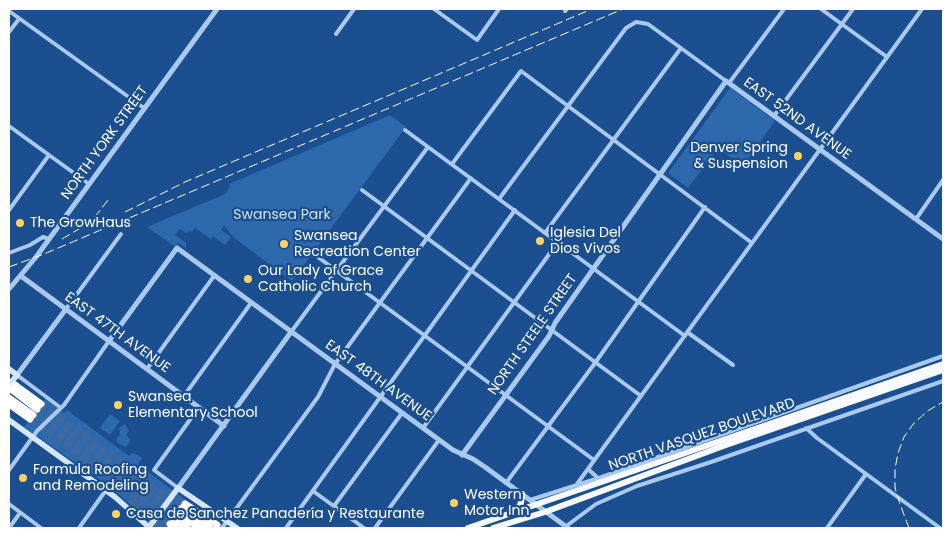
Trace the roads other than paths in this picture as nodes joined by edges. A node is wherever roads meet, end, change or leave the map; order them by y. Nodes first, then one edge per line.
1 (217, 9) edge
2 (354, 9) edge
3 (434, 9) edge
4 (499, 9) edge
5 (784, 9) edge
6 (821, 9) edge
7 (853, 9) edge
8 (922, 9) edge
9 (9, 12) edge
10 (19, 19) junction
11 (842, 24) junction
12 (9, 32) edge
13 (336, 34) dead end
14 (681, 48) junction
15 (887, 57) junction
16 (728, 82) junction
17 (568, 106) junction
18 (144, 108) junction
19 (774, 116) junction
20 (9, 126) edge
21 (405, 130) dead end
22 (613, 140) junction
23 (428, 147) junction
24 (820, 149) junction
25 (49, 155) junction
26 (452, 164) junction
27 (660, 174) junction
28 (471, 178) junction
29 (943, 180) edge
30 (88, 184) junction
31 (362, 190) dead end
32 (499, 199) junction
33 (384, 206) junction
34 (705, 208) junction
35 (9, 210) edge
36 (515, 210) junction
37 (916, 219) junction
38 (545, 233) junction
39 (121, 234) dead end
40 (427, 238) junction
41 (48, 239) junction
42 (943, 239) edge
43 (558, 242) junction
44 (752, 243) junction
45 (9, 253) edge
46 (315, 255) dead end
47 (593, 268) junction
48 (336, 271) junction
49 (471, 271) junction
50 (21, 276) junction
51 (214, 276) junction
52 (9, 289) edge
53 (638, 301) junction
54 (514, 302) junction
55 (252, 303) junction
56 (380, 303) junction
57 (66, 309) junction
58 (552, 330) junction
59 (291, 332) junction
60 (686, 334) junction
61 (424, 336) junction
62 (109, 341) junction
63 (943, 356) edge
64 (595, 362) junction
65 (335, 364) junction
66 (943, 364) edge
67 (733, 365) dead end
68 (467, 367) junction
69 (9, 368) edge
70 (147, 369) junction
71 (943, 370) edge
72 (943, 381) edge
73 (13, 382) edge
74 (505, 395) junction
75 (184, 396) junction
76 (641, 396) junction
77 (380, 397) junction
78 (9, 398) edge
79 (9, 404) edge
80 (200, 407) junction
81 (60, 409) junction
82 (35, 412) junction
83 (402, 413) junction
84 (9, 420) edge
85 (224, 426) junction
86 (548, 426) junction
87 (423, 428) junction
88 (806, 428) junction
89 (32, 437) junction
90 (439, 440) junction
91 (462, 455) junction
92 (594, 460) junction
93 (588, 469) junction
94 (9, 470) edge
95 (866, 474) junction
96 (600, 480) junction
97 (506, 483) junction
98 (577, 484) junction
99 (178, 488) junction
100 (106, 490) junction
101 (313, 491) junction
102 (522, 494) junction
103 (530, 500) junction
104 (9, 504) edge
105 (536, 505) junction
106 (334, 506) junction
107 (516, 512) junction
108 (545, 512) junction
109 (20, 513) junction
110 (177, 516) edge
111 (223, 525) edge
112 (567, 527) edge
113 (9, 528) edge
114 (41, 528) edge
115 (79, 528) edge
116 (149, 528) edge
117 (187, 528) edge
118 (199, 528) edge
119 (209, 528) edge
120 (237, 528) edge
121 (286, 528) edge
122 (364, 528) edge
123 (375, 528) edge
124 (468, 528) edge
125 (493, 528) edge
126 (826, 528) edge
127 (940, 528) edge

1 - 18 street, NORTH YORK STREET
2 - 13 street
3 - 4 street
5 - 16 street, NORTH STEELE STREET
6 - 11 street
7 - 11 street
8 - 15 street
9 - 10 street
10 - 12 street
10 - 18 street
11 - 15 street
11 - 19 street
14 - 16 street, EAST 52ND AVENUE
14 - 17 street, EAST 52ND AVENUE
14 - 22 street
15 - 24 street
16 - 19 street, EAST 52ND AVENUE
16 - 27 street, NORTH STEELE STREET
17 - 22 street
17 - 26 street
17 - 32 street
18 - 30 street, NORTH YORK STREET
19 - 24 street, EAST 52ND AVENUE
20 - 25 street
21 - 23 street
22 - 27 street
22 - 38 street
23 - 26 street
23 - 33 street
24 - 37 street, EAST 52ND AVENUE
24 - 44 street
25 - 30 street
25 - 35 street
26 - 28 street
27 - 34 street
27 - 47 street, NORTH STEELE STREET
28 - 32 street
28 - 40 street
29 - 37 street
30 - 41 street, NORTH YORK STREET
31 - 33 street
32 - 36 street
33 - 40 street
33 - 48 street
34 - 44 street
34 - 53 street
36 - 38 street
36 - 49 street
37 - 42 street, EAST 52ND AVENUE
38 - 43 street
39 - 57 street
40 - 49 street
40 - 56 street
41 - 45 street
41 - 50 street, NORTH YORK STREET
43 - 47 street
43 - 54 street
44 - 60 street
46 - 48 street
47 - 53 street
47 - 58 street, NORTH STEELE STREET
48 - 56 street
48 - 59 street
49 - 54 street
49 - 61 street
50 - 52 street, NORTH YORK STREET
50 - 57 street, EAST 47TH AVENUE
51 - 55 street, EAST 48TH AVENUE
51 - 62 street, EAST 48TH AVENUE
51 - 70 street
53 - 60 street
53 - 64 street
54 - 58 street
54 - 68 street
55 - 59 street, EAST 48TH AVENUE
55 - 75 street
56 - 61 street
56 - 65 street
57 - 62 street, EAST 47TH AVENUE
57 - 73 street
58 - 64 street
58 - 74 street, NORTH STEELE STREET
59 - 65 street, EAST 48TH AVENUE
59 - 85 street
60 - 67 street
60 - 76 street
61 - 68 street
61 - 77 street
62 - 70 street, EAST 47TH AVENUE
62 - 81 street
63 - 96 street
64 - 76 street
64 - 86 street
65 - 77 street, EAST 48TH AVENUE
65 - 111 street
66 - 96 highway, NORTH VASQUEZ BOULEVARD
68 - 74 street
68 - 87 street
69 - 73 main road
70 - 75 street, EAST 47TH AVENUE
71 - 108 highway, NORTH VASQUEZ BOULEVARD
72 - 88 street
73 - 81 street
73 - 82 highway
74 - 86 street
74 - 91 street, NORTH STEELE STREET
75 - 80 street, EAST 47TH AVENUE
76 - 92 street
77 - 83 street, EAST 48TH AVENUE
77 - 101 street
78 - 82 highway
79 - 82 highway
80 - 85 street, EAST 47TH AVENUE
80 - 99 street
81 - 89 street
83 - 87 street, EAST 48TH AVENUE
83 - 106 street
84 - 89 main road
85 - 99 street
86 - 92 street
86 - 97 street
87 - 90 street, EAST 48TH AVENUE
88 - 95 street
88 - 112 street
89 - 94 street
89 - 100 main road
90 - 91 street, EAST 48TH AVENUE
90 - 123 street
91 - 97 street, EAST 48TH AVENUE
92 - 93 street
93 - 96 street
93 - 98 street
95 - 126 street
95 - 127 street
96 - 98 street
96 - 105 highway, NORTH VASQUEZ BOULEVARD
97 - 102 street, EAST 48TH AVENUE
98 - 103 street
99 - 111 main road
99 - 116 main road
100 - 115 street
100 - 116 main road
101 - 106 street
101 - 121 street
102 - 103 street, EAST 48TH AVENUE
102 - 107 highway
103 - 105 street, EAST 48TH AVENUE
104 - 109 street
105 - 107 highway, NORTH VASQUEZ BOULEVARD
105 - 108 street, EAST 48TH AVENUE
106 - 122 street
107 - 124 highway, NORTH VASQUEZ BOULEVARD
108 - 112 street, EAST 48TH AVENUE
108 - 125 highway, NORTH VASQUEZ BOULEVARD
109 - 113 street
109 - 114 street
110 - 111 highway
110 - 117 highway
110 - 118 highway
110 - 119 highway
111 - 120 main road

